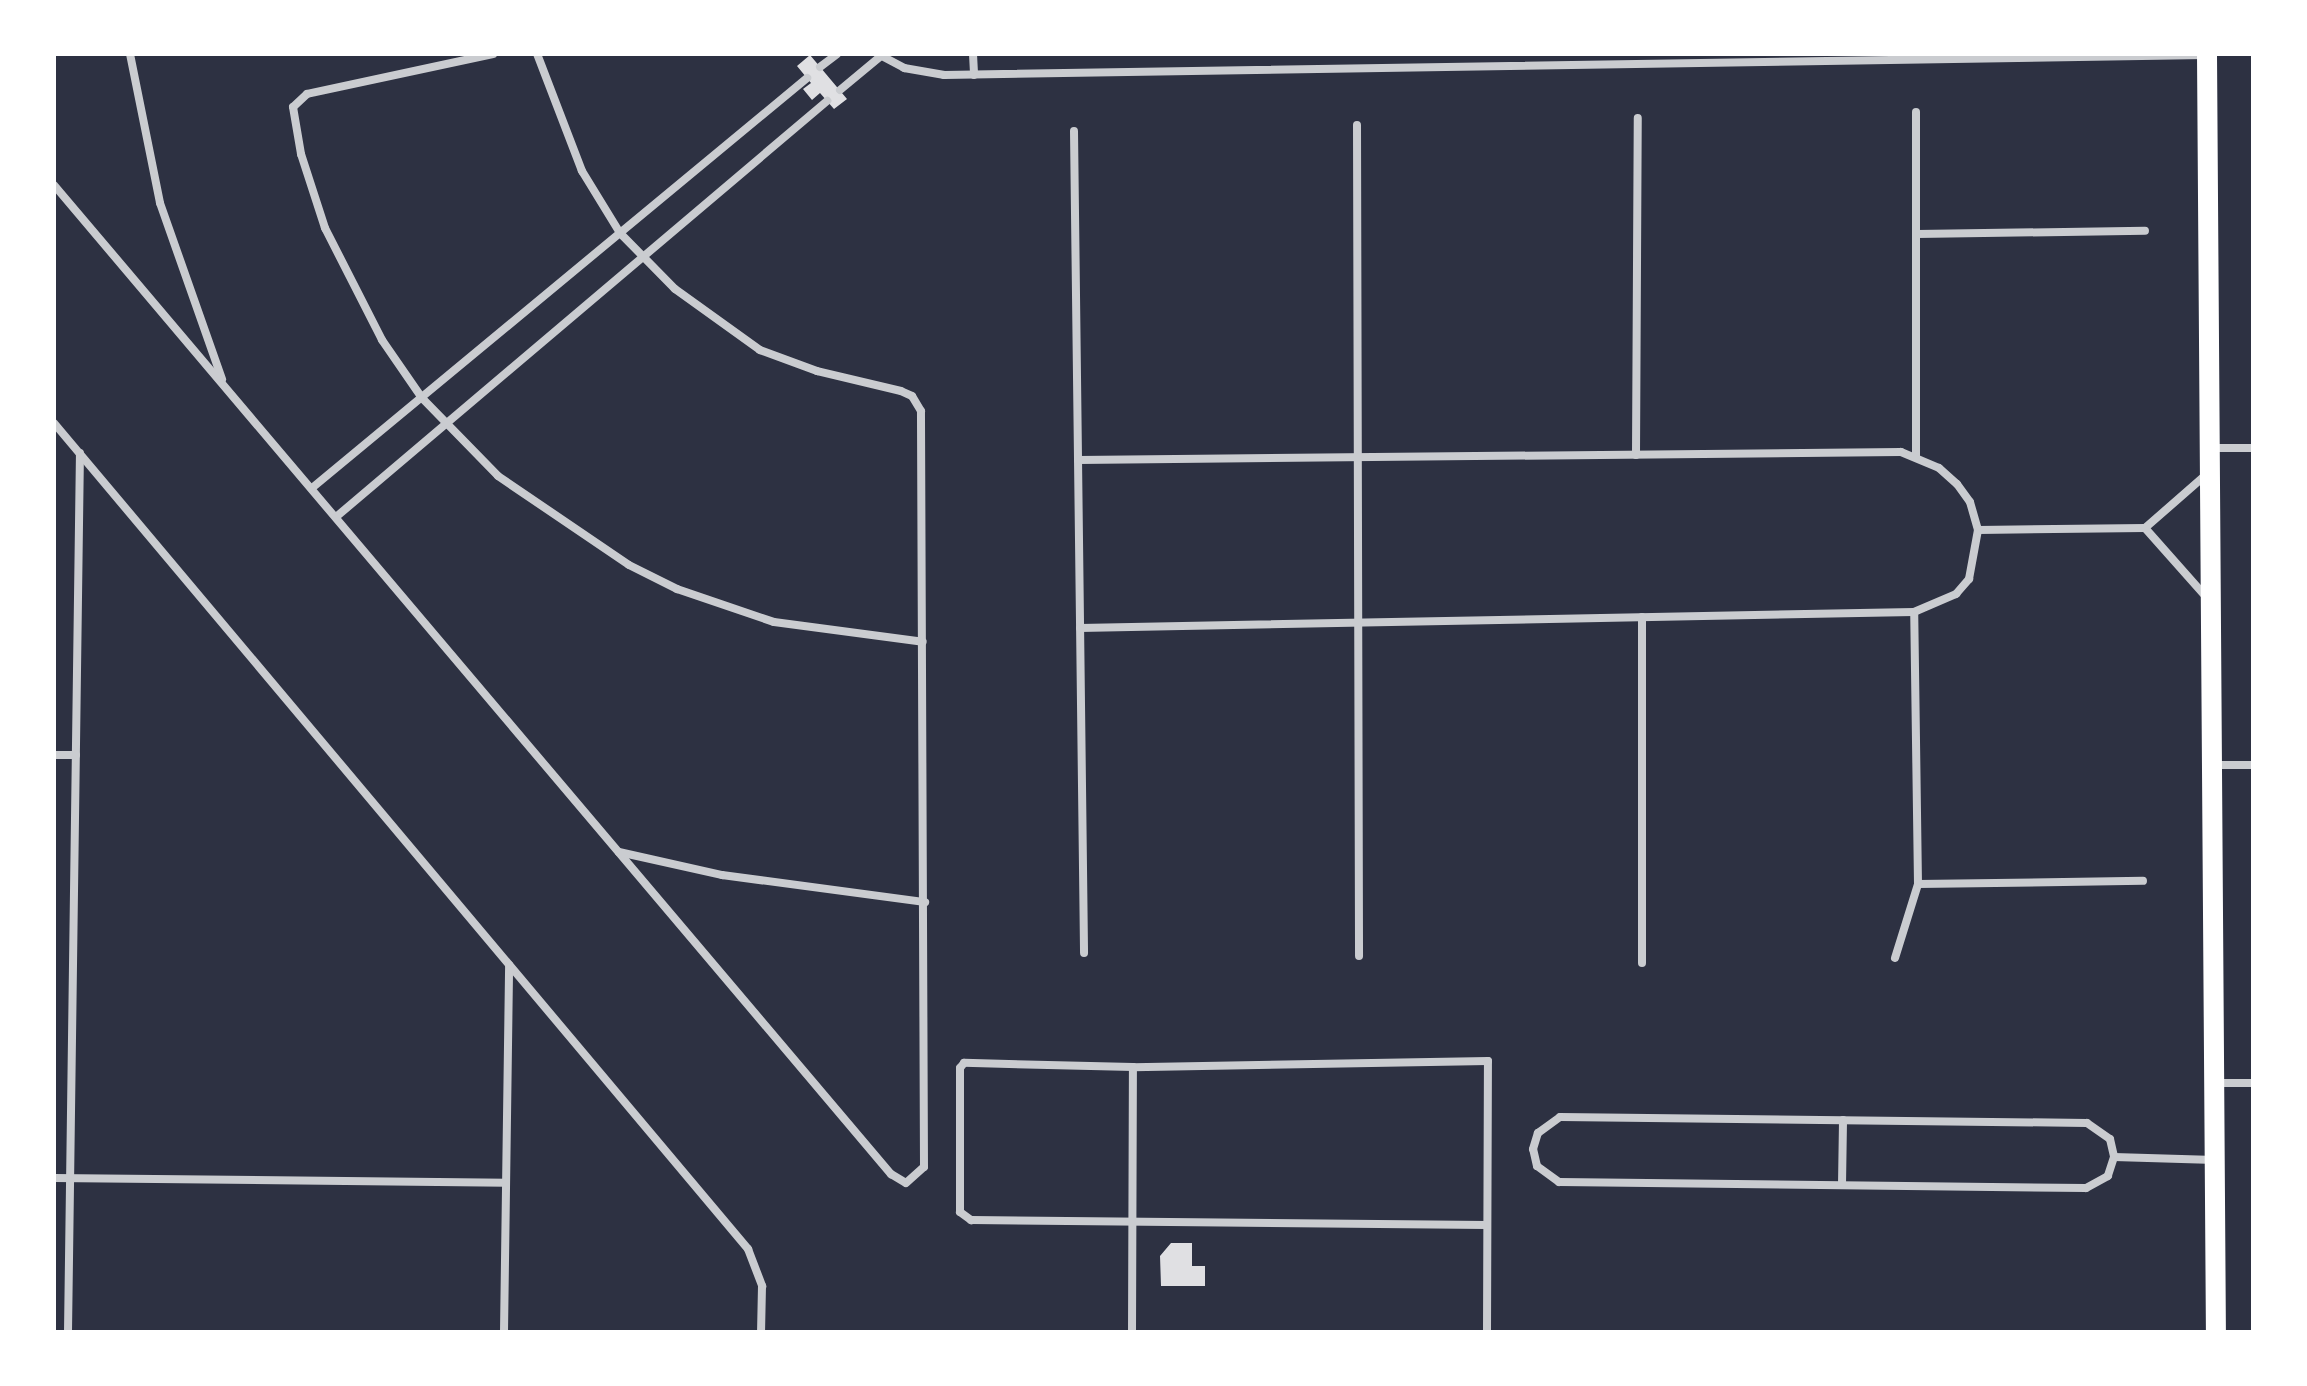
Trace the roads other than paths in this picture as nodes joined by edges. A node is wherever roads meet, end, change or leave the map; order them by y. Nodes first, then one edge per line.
1 (130, 54) edge
2 (493, 54) edge
3 (537, 54) edge
4 (837, 54) edge
5 (973, 54) edge
6 (1470, 54) edge
7 (880, 55) edge
8 (2207, 55) edge
9 (1836, 58) edge
10 (1470, 64) junction
11 (820, 67) dead end
12 (974, 75) junction
13 (807, 78) dead end
14 (840, 90) dead end
15 (827, 101) dead end
16 (1916, 112) dead end
17 (1638, 118) dead end
18 (1357, 125) dead end
19 (1074, 131) dead end
20 (54, 185) edge
21 (2145, 231) dead end
22 (620, 233) junction
23 (1917, 234) junction
24 (642, 258) junction
25 (225, 387) junction
26 (422, 398) junction
27 (54, 423) edge
28 (446, 425) junction
29 (2210, 448) junction
30 (2253, 448) edge
31 (80, 453) junction
32 (1636, 455) junction
33 (1916, 456) junction
34 (1078, 460) junction
35 (1359, 460) junction
36 (2210, 471) junction
37 (312, 488) junction
38 (336, 517) junction
39 (2145, 528) junction
40 (1978, 530) junction
41 (2211, 603) junction
42 (1914, 612) junction
43 (1642, 617) junction
44 (1360, 622) junction
45 (1080, 628) junction
46 (923, 642) junction
47 (54, 755) edge
48 (76, 755) junction
49 (2215, 765) junction
50 (2253, 765) edge
51 (619, 852) junction
52 (2143, 881) dead end
53 (1918, 884) junction
54 (925, 902) junction
55 (1084, 953) dead end
56 (1359, 956) dead end
57 (1895, 958) dead end
58 (1642, 963) dead end
59 (509, 964) junction
60 (1133, 1067) junction
61 (2216, 1083) junction
62 (2253, 1083) edge
63 (1843, 1120) junction
64 (2114, 1157) junction
65 (2216, 1160) junction
66 (54, 1178) edge
67 (71, 1178) junction
68 (506, 1183) junction
69 (1842, 1185) junction
70 (1132, 1223) junction
71 (1487, 1225) junction
72 (68, 1332) edge
73 (504, 1332) edge
74 (761, 1332) edge
75 (1132, 1332) edge
76 (1487, 1332) edge
77 (2216, 1332) edge

1 - 25 street
2 - 26 street
3 - 22 street
4 - 11 street
5 - 12 street
6 - 10 street
7 - 12 street
7 - 14 street
8 - 9 street
8 - 29 main road
9 - 10 street
10 - 12 street
13 - 22 street
15 - 24 street
16 - 23 street
17 - 32 street
18 - 35 street
19 - 34 street
20 - 25 street
21 - 23 street
22 - 24 street
22 - 26 street
23 - 33 street
24 - 28 street
24 - 46 street
25 - 37 street
26 - 28 street
26 - 37 street
27 - 31 street
28 - 38 street
28 - 46 street
29 - 30 street
29 - 36 main road
31 - 48 street
31 - 59 street
32 - 33 street
32 - 35 street
33 - 40 street
34 - 35 street
34 - 45 street
35 - 44 street
36 - 39 street
36 - 41 main road
37 - 38 street
38 - 51 street
39 - 40 street
39 - 41 street
40 - 42 street
41 - 49 main road
42 - 43 street
42 - 53 street
43 - 44 street
43 - 58 street
44 - 45 street
44 - 56 street
45 - 55 street
46 - 54 street
47 - 48 street
48 - 67 street
49 - 50 street
49 - 61 main road
51 - 54 street
51 - 54 street
52 - 53 street
53 - 57 street
59 - 68 street
59 - 74 street
60 - 70 street
60 - 70 street
60 - 71 street
61 - 62 street
61 - 65 main road
63 - 64 street
63 - 69 street
63 - 69 street
64 - 65 street
64 - 69 street
65 - 77 main road
66 - 67 street
67 - 68 street
67 - 72 street
68 - 73 street
70 - 71 street
70 - 75 street
71 - 76 street

